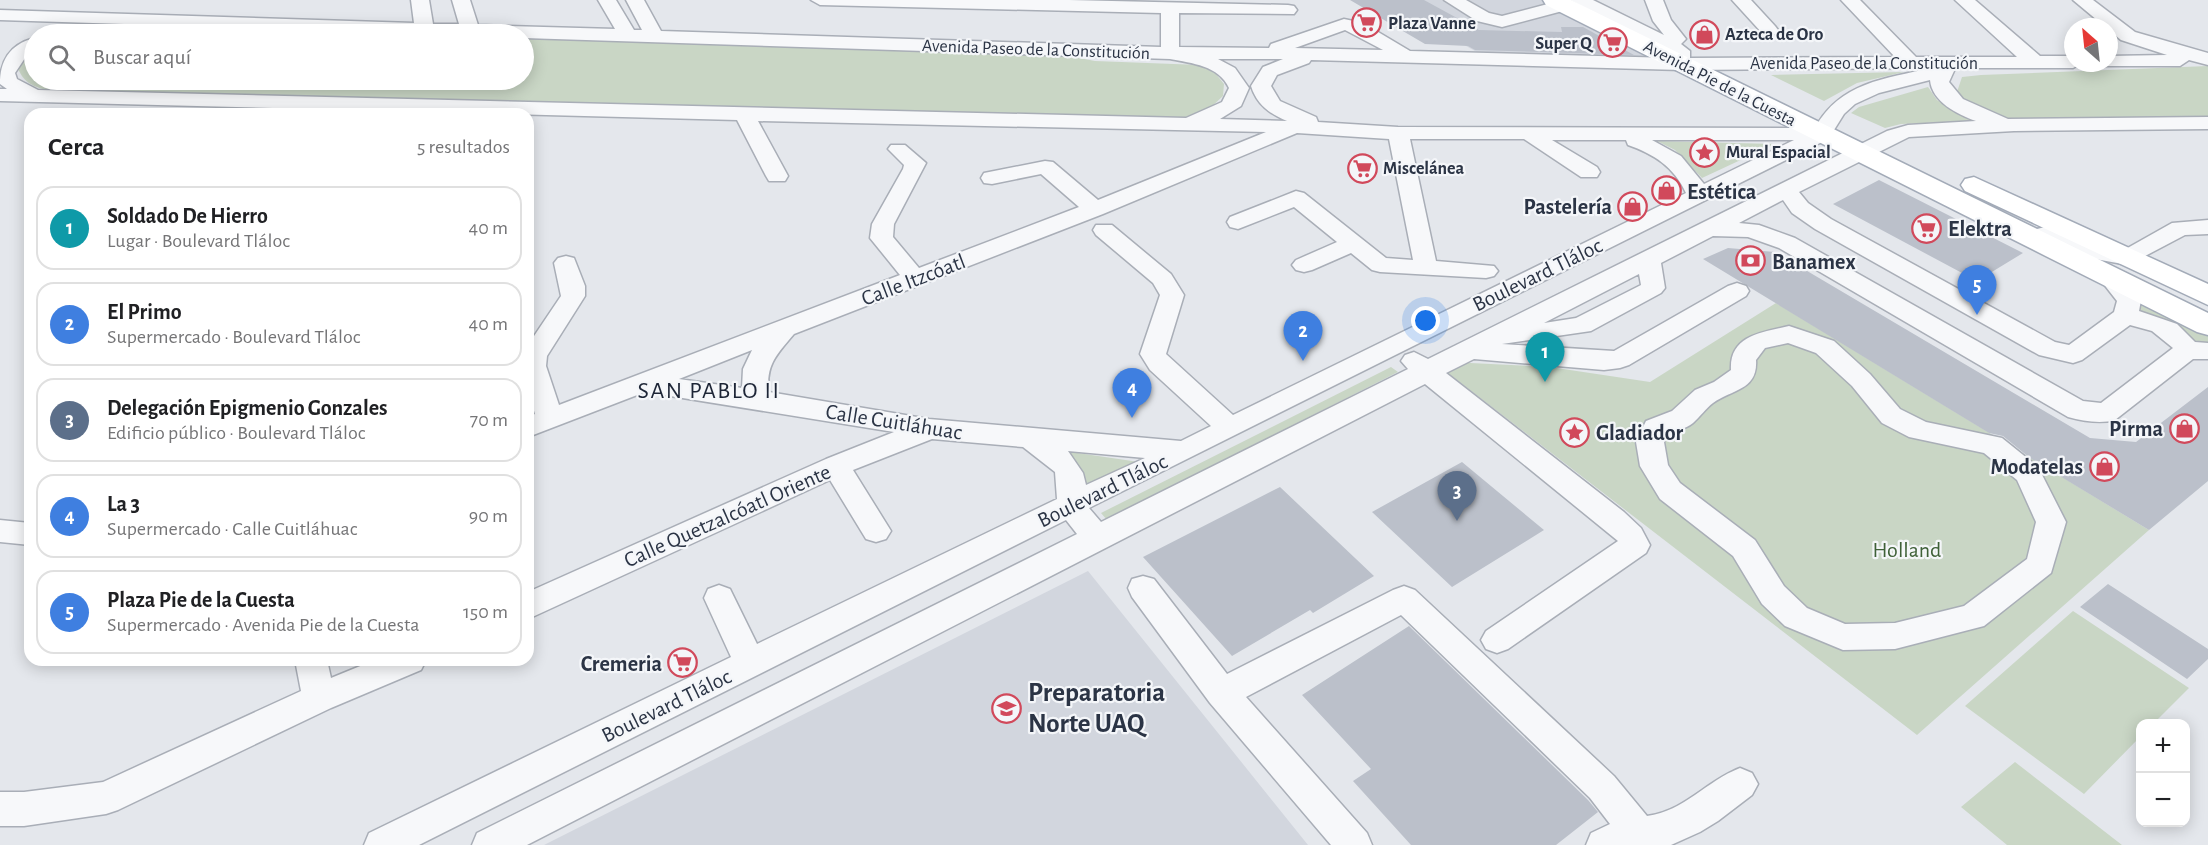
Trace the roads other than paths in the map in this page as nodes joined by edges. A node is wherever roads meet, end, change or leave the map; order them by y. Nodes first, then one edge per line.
1 (201, 0) edge
2 (420, 0) edge
3 (461, 0) edge
4 (607, 0) edge
5 (635, 0) edge
6 (820, 0) edge
7 (1453, 0) edge
8 (1595, 0) edge
9 (1654, 0) edge
10 (1741, 0) edge
11 (1850, 0) edge
12 (1964, 0) edge
13 (2082, 0) edge
14 (1566, 2) edge
15 (1170, 7) junction
16 (28, 8) edge
17 (70, 8) edge
18 (155, 9) edge
19 (1288, 10) dead end
20 (0, 16) edge
21 (129, 18) junction
22 (202, 21) junction
23 (103, 24) edge
24 (399, 24) edge
25 (424, 24) edge
26 (468, 24) edge
27 (1769, 30) dead end
28 (534, 32) edge
29 (628, 36) junction
30 (1308, 36) junction
31 (2128, 36) junction
32 (655, 37) junction
33 (1677, 39) junction
34 (24, 50) edge
35 (1170, 53) junction
36 (1320, 54) junction
37 (1264, 55) junction
38 (2118, 55) edge
39 (0, 56) edge
40 (1408, 57) junction
41 (2208, 59) edge
42 (2118, 61) edge
43 (2064, 62) edge
44 (1725, 63) junction
45 (1978, 63) junction
46 (2036, 63) junction
47 (1681, 64) junction
48 (1912, 64) junction
49 (1944, 71) junction
50 (0, 94) edge
51 (32, 95) junction
52 (376, 108) edge
53 (534, 112) edge
54 (745, 116) junction
55 (2208, 123) edge
56 (1184, 124) junction
57 (1827, 125) junction
58 (2014, 125) junction
59 (1298, 127) junction
60 (1336, 129) junction
61 (1398, 133) junction
62 (1527, 133) junction
63 (1614, 135) junction
64 (1870, 146) junction
65 (898, 148) dead end
66 (1589, 172) dead end
67 (777, 176) dead end
68 (992, 178) dead end
69 (1786, 189) junction
70 (1698, 195) junction
71 (1100, 220) junction
72 (1238, 222) dead end
73 (1823, 224) junction
74 (2208, 227) edge
75 (1708, 229) junction
76 (1354, 243) junction
77 (1787, 243) junction
78 (567, 263) dead end
79 (1304, 266) dead end
80 (1426, 268) junction
81 (2119, 268) junction
82 (1486, 271) dead end
83 (916, 279) junction
84 (1737, 291) dead end
85 (2208, 296) edge
86 (2125, 316) junction
87 (2208, 325) edge
88 (787, 327) junction
89 (1395, 345) junction
90 (1470, 350) junction
91 (2197, 351) edge
92 (2073, 354) junction
93 (534, 356) edge
94 (1427, 372) junction
95 (534, 376) edge
96 (2020, 377) junction
97 (643, 383) junction
98 (757, 399) junction
99 (539, 423) edge
100 (1230, 428) junction
101 (1656, 428) joint
102 (928, 429) junction
103 (1032, 440) junction
104 (1184, 451) junction
105 (836, 466) junction
106 (1070, 505) junction
107 (0, 531) edge
108 (876, 531) dead end
109 (24, 533) edge
110 (1097, 538) junction
111 (1143, 588) dead end
112 (719, 597) dead end
113 (534, 603) edge
114 (1497, 640) dead end
115 (750, 664) junction
116 (312, 666) edge
117 (396, 666) edge
118 (1222, 693) junction
119 (320, 698) junction
120 (1740, 784) dead end
121 (0, 809) edge
122 (1638, 832) junction
123 (498, 843) edge
124 (382, 845) edge
125 (1354, 845) edge
126 (1604, 845) edge

1 - 22 street
2 - 25 street
3 - 26 street
4 - 29 street
5 - 32 street
6 - 15 street
7 - 14 street
8 - 33 main road, Avenida Pie de la Cuesta
9 - 33 street
10 - 27 street
11 - 48 street
12 - 46 street
13 - 31 street
14 - 47 main road, Avenida Pie de la Cuesta
15 - 19 street
15 - 35 street
16 - 17 street, Avenida Paseo de la Constitución
16 - 20 street, Avenida Paseo de la Constitución
17 - 21 street, Avenida Paseo de la Constitución
18 - 21 street, Avenida Paseo de la Constitución
18 - 22 street, Avenida Paseo de la Constitución
20 - 39 street
21 - 23 street
22 - 24 street, Avenida Paseo de la Constitución
28 - 29 street, Avenida Paseo de la Constitución
29 - 32 street, Avenida Paseo de la Constitución
30 - 36 street
30 - 37 street
30 - 40 street
31 - 38 street
31 - 41 street
32 - 35 street, Avenida Paseo de la Constitución
33 - 44 main road, Avenida Pie de la Cuesta
34 - 51 street
35 - 37 street, Avenida Paseo de la Constitución
35 - 56 street
36 - 37 street, Avenida Paseo de la Constitución
36 - 40 street, Avenida Paseo de la Constitución
36 - 60 street
40 - 47 street, Avenida Paseo de la Constitución
41 - 42 street
43 - 46 street, Avenida Paseo de la Constitución
44 - 47 street, Avenida Paseo de la Constitución
44 - 48 street, Avenida Paseo de la Constitución
44 - 57 main road, Avenida Pie de la Cuesta
45 - 46 street, Avenida Paseo de la Constitución
45 - 48 street, Avenida Paseo de la Constitución
45 - 49 street, Boulevard Tláloc
47 - 57 main road, Avenida Pie de la Cuesta
49 - 57 street, Boulevard Tláloc
49 - 58 street
50 - 51 street
51 - 52 street
53 - 54 street
54 - 56 street
54 - 67 street
55 - 58 street
56 - 59 street
57 - 63 street
57 - 64 main road, Avenida Pie de la Cuesta
57 - 70 street, Boulevard Tláloc
58 - 64 street
59 - 60 street
59 - 71 street, Calle Itzcóatl
60 - 61 street
61 - 62 street
61 - 80 street
62 - 63 street
62 - 66 street
63 - 70 street
64 - 69 street
64 - 81 main road, Avenida Pie de la Cuesta
65 - 83 street
68 - 71 street
69 - 73 street
69 - 75 street
70 - 89 street, Boulevard Tláloc
71 - 83 street, Calle Itzcóatl
71 - 100 street
72 - 76 street
73 - 77 street
73 - 92 street
74 - 81 street
75 - 77 street
75 - 90 street, Boulevard Tláloc
76 - 79 street
76 - 80 street
77 - 96 street
78 - 93 street
80 - 82 street
81 - 85 main road, Avenida Pie de la Cuesta
81 - 86 street
81 - 87 main road, Avenida Pie de la Cuesta
83 - 88 street, Calle Itzcóatl
84 - 90 street
86 - 91 street
86 - 92 street
88 - 97 street, Calle Itzcóatl
88 - 98 street
89 - 94 street
89 - 100 street, Boulevard Tláloc
90 - 94 street, Boulevard Tláloc
91 - 96 street
92 - 96 street
94 - 110 street, Boulevard Tláloc
94 - 114 street
95 - 99 street
97 - 98 street, Calle Cuitláhuac
97 - 99 street, Calle Itzcóatl
98 - 102 street, Calle Cuitláhuac
100 - 104 street, Boulevard Tláloc
101 - 101 street
102 - 103 street, Calle Cuitláhuac
102 - 105 street, Calle Quetzalcóatl Oriente
103 - 104 street, Calle Cuitláhuac
103 - 106 street, Calle Cuitláhuac
104 - 106 street, Boulevard Tláloc
105 - 108 street
105 - 113 street, Calle Quetzalcóatl Oriente
106 - 110 street
106 - 115 street, Boulevard Tláloc
107 - 109 street
110 - 123 street, Boulevard Tláloc
111 - 118 street
112 - 115 street
115 - 124 street, Boulevard Tláloc
116 - 119 street
117 - 119 street
118 - 122 street
118 - 125 street
119 - 121 street
120 - 122 street
122 - 126 street

